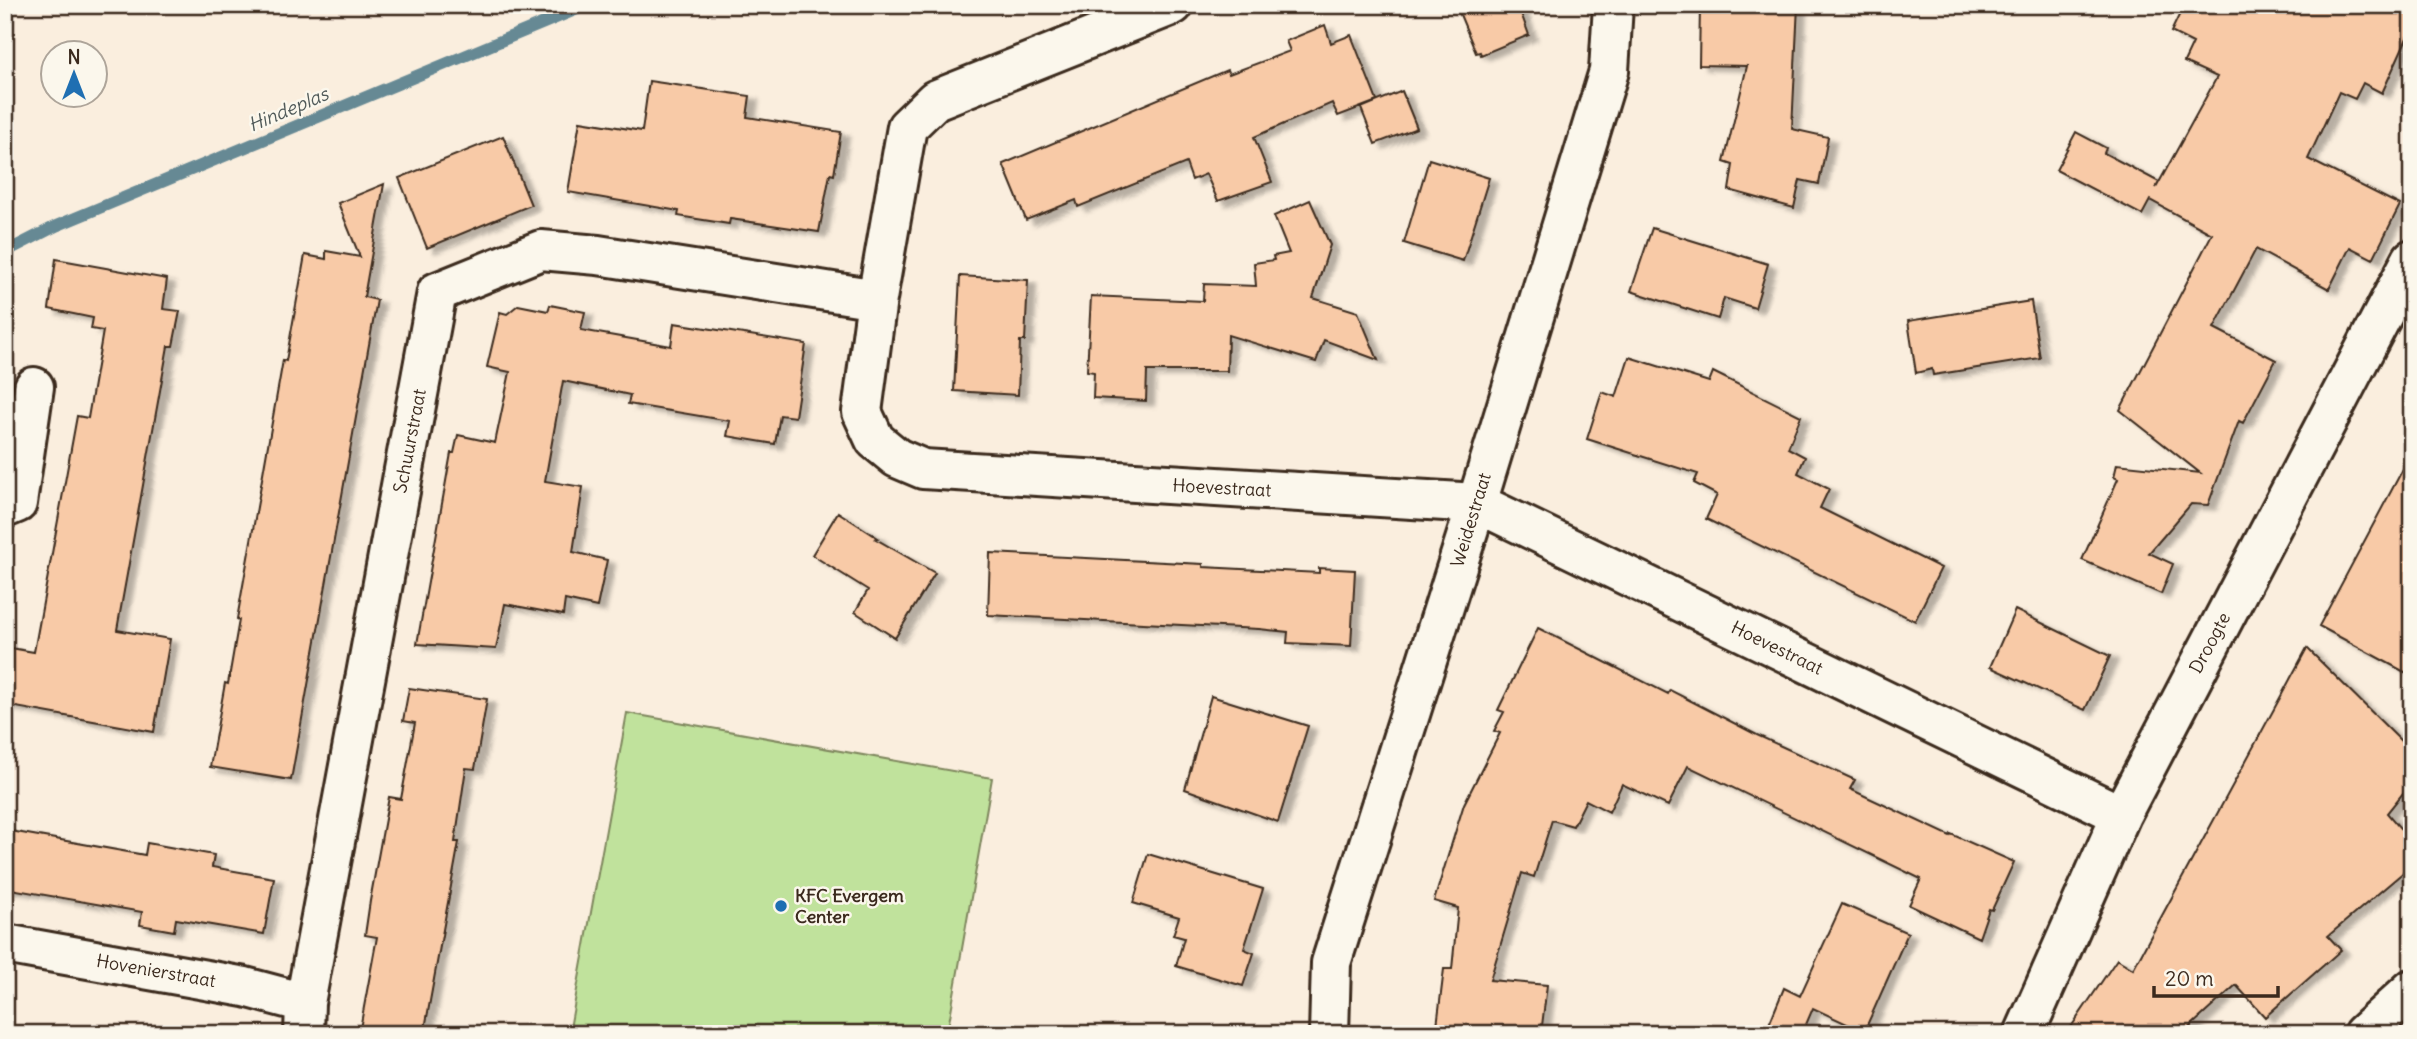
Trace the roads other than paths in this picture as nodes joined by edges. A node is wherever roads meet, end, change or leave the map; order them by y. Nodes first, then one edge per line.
1 (1173, 5) edge
2 (1614, 5) edge
3 (2412, 259) edge
4 (877, 299) junction
5 (34, 387) dead end
6 (1476, 503) junction
7 (5, 508) edge
8 (2121, 815) junction
9 (5, 944) edge
10 (2412, 989) edge
11 (304, 1018) edge
12 (1329, 1034) edge
13 (2024, 1034) edge
14 (2362, 1034) edge

1 - 4 street, Hoevestraat
2 - 6 street, Weidestraat
3 - 8 street, Droogte
4 - 6 street, Hoevestraat
4 - 11 street, Schuurstraat
5 - 7 street
6 - 8 street, Hoevestraat
6 - 12 street, Weidestraat
8 - 13 street, Droogte
9 - 11 street, Hovenierstraat
10 - 14 street

